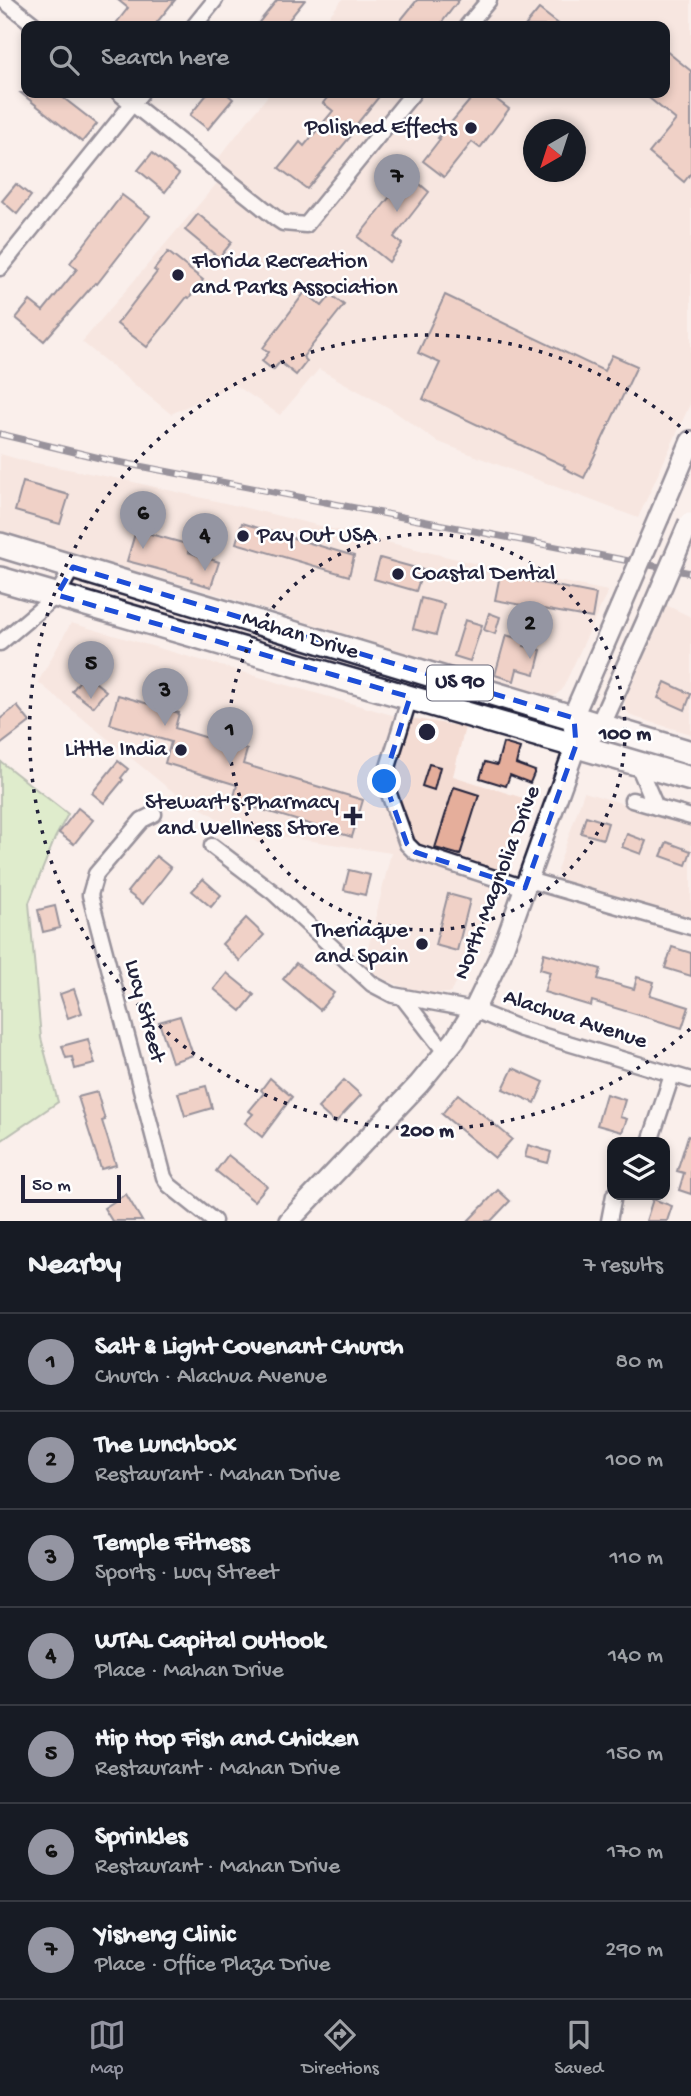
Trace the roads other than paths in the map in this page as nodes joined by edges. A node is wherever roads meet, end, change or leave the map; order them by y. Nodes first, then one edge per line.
1 (3, 0) edge
2 (215, 0) edge
3 (489, 0) edge
4 (30, 21) edge
5 (198, 21) edge
6 (471, 21) edge
7 (137, 98) edge
8 (409, 98) edge
9 (0, 268) edge
10 (691, 441) edge
11 (690, 521) edge
12 (0, 545) edge
13 (73, 567) junction
14 (0, 579) edge
15 (57, 595) junction
16 (233, 615) junction
17 (0, 643) edge
18 (225, 643) junction
19 (410, 697) junction
20 (574, 718) junction
21 (600, 726) junction
22 (576, 744) junction
23 (691, 753) edge
24 (637, 763) junction
25 (691, 779) edge
26 (632, 800) dead end
27 (656, 807) junction
28 (154, 814) dead end
29 (691, 817) edge
30 (212, 846) dead end
31 (527, 884) junction
32 (691, 927) edge
33 (403, 998) junction
34 (474, 1010) junction
35 (445, 1052) junction
36 (672, 1075) junction
37 (691, 1080) edge
38 (652, 1137) edge
39 (613, 1200) edge
40 (214, 1221) edge
41 (289, 1221) edge
42 (609, 1221) edge

1 - 4 street
2 - 5 street
3 - 6 street
7 - 8 street
7 - 9 street
10 - 20 main road, North Magnolia Drive, bridge
11 - 21 main road, bridge
12 - 13 main road, Mahan Drive / US 90
13 - 15 street
13 - 16 main road, Mahan Drive / US 90
14 - 15 main road, Mahan Drive / US 90
15 - 17 street
15 - 18 main road, Mahan Drive / US 90
16 - 18 main road
16 - 20 main road, Mahan Drive / US 90
18 - 19 main road, Mahan Drive / US 90
19 - 22 main road, Mahan Drive / US 90
19 - 31 street
20 - 21 main road, Mahan Drive / US 90
20 - 22 main road, North Magnolia Drive
21 - 22 main road
21 - 23 main road, US 90
22 - 24 main road, US 90
22 - 31 main road, North Magnolia Drive
24 - 25 main road, US 90
24 - 27 street
26 - 27 street
27 - 29 street
28 - 40 street, Lucy Street
30 - 33 street, Alachua Avenue
31 - 32 street
31 - 34 main road, North Magnolia Drive
33 - 34 street, Alachua Avenue
33 - 35 street, Alachua Avenue
34 - 35 main road, North Magnolia Drive
34 - 36 street, Alachua Avenue
35 - 41 main road, North Magnolia Drive
36 - 37 street, Alachua Avenue
36 - 38 street
39 - 42 street

